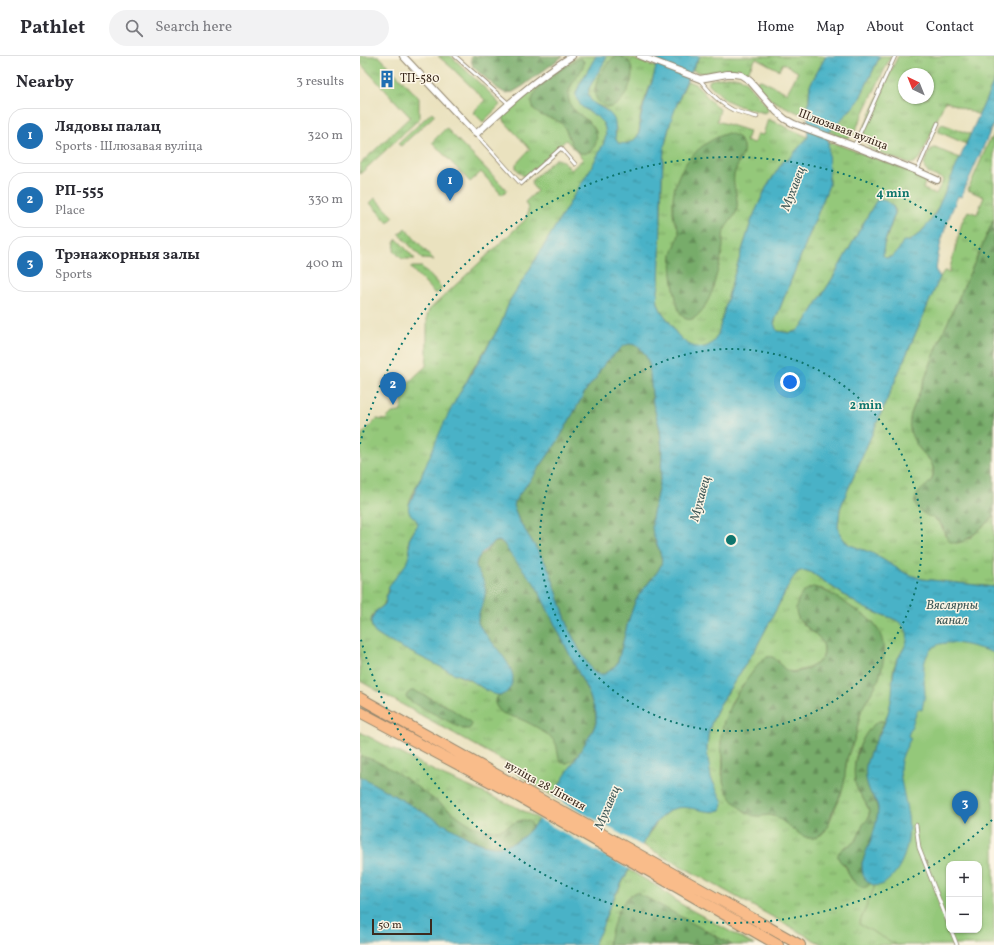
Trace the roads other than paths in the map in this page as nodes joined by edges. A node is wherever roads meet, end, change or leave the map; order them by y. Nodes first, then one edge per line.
1 (403, 56) edge
2 (455, 56) edge
3 (572, 56) edge
4 (640, 56) edge
5 (895, 56) edge
6 (697, 78) junction
7 (509, 104) junction
8 (757, 117) dead end
9 (938, 123) dead end
10 (476, 134) junction
11 (854, 146) junction
12 (574, 164) dead end
13 (918, 171) junction
14 (937, 180) dead end
15 (360, 698) edge
16 (360, 712) edge
17 (521, 793) junction
18 (916, 825) dead end
19 (670, 878) junction
20 (946, 917) edge
21 (952, 933) edge
22 (778, 945) edge
23 (800, 945) edge
24 (957, 945) edge

1 - 10 street
2 - 7 lane
3 - 7 street
4 - 6 street
5 - 11 lane
6 - 8 lane
6 - 11 street, Шлюзавая вуліца
7 - 10 street
9 - 13 lane
10 - 12 lane
11 - 13 street, Шлюзавая вуліца
13 - 14 street, Шлюзавая вуліца
15 - 17 main road, вуліца 28 Ліпеня
16 - 17 main road, вуліца 28 Ліпеня
17 - 19 main road, вуліца 28 Ліпеня
18 - 20 lane
19 - 22 main road, вуліца 28 Ліпеня
19 - 23 main road, вуліца 28 Ліпеня
21 - 24 lane

